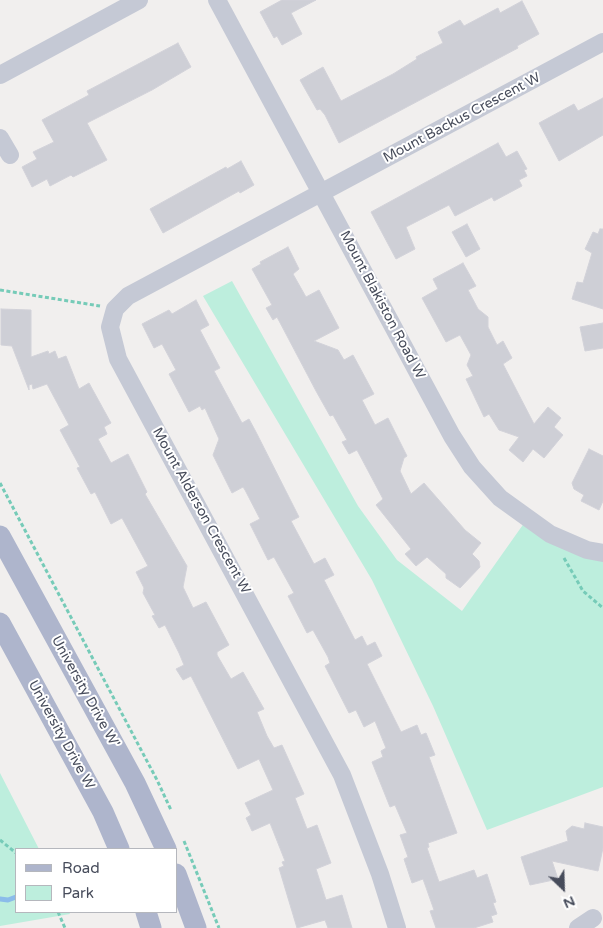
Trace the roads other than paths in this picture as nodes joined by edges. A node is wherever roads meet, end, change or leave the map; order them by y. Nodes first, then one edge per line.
1 (139, 0) edge
2 (217, 0) edge
3 (603, 42) edge
4 (0, 75) edge
5 (0, 138) edge
6 (10, 155) dead end
7 (322, 193) junction
8 (0, 536) edge
9 (0, 542) edge
10 (603, 554) edge
11 (26, 585) junction
12 (0, 623) edge
13 (119, 848) edge
14 (166, 848) edge
15 (178, 879) edge
16 (146, 913) edge
17 (593, 918) dead end
18 (151, 928) edge
19 (196, 928) edge
20 (397, 928) edge
21 (578, 928) edge

1 - 4 street
2 - 7 street, Mount Blakiston Road W
3 - 7 street, Mount Backus Crescent W
5 - 6 street
7 - 10 street, Mount Blakiston Road W
7 - 20 street, Mount Alderson Crescent W
8 - 11 main road, University Drive W'
9 - 11 main road
11 - 14 main road, University Drive W'
12 - 13 main road, University Drive W
15 - 19 main road
16 - 18 main road
17 - 21 street

